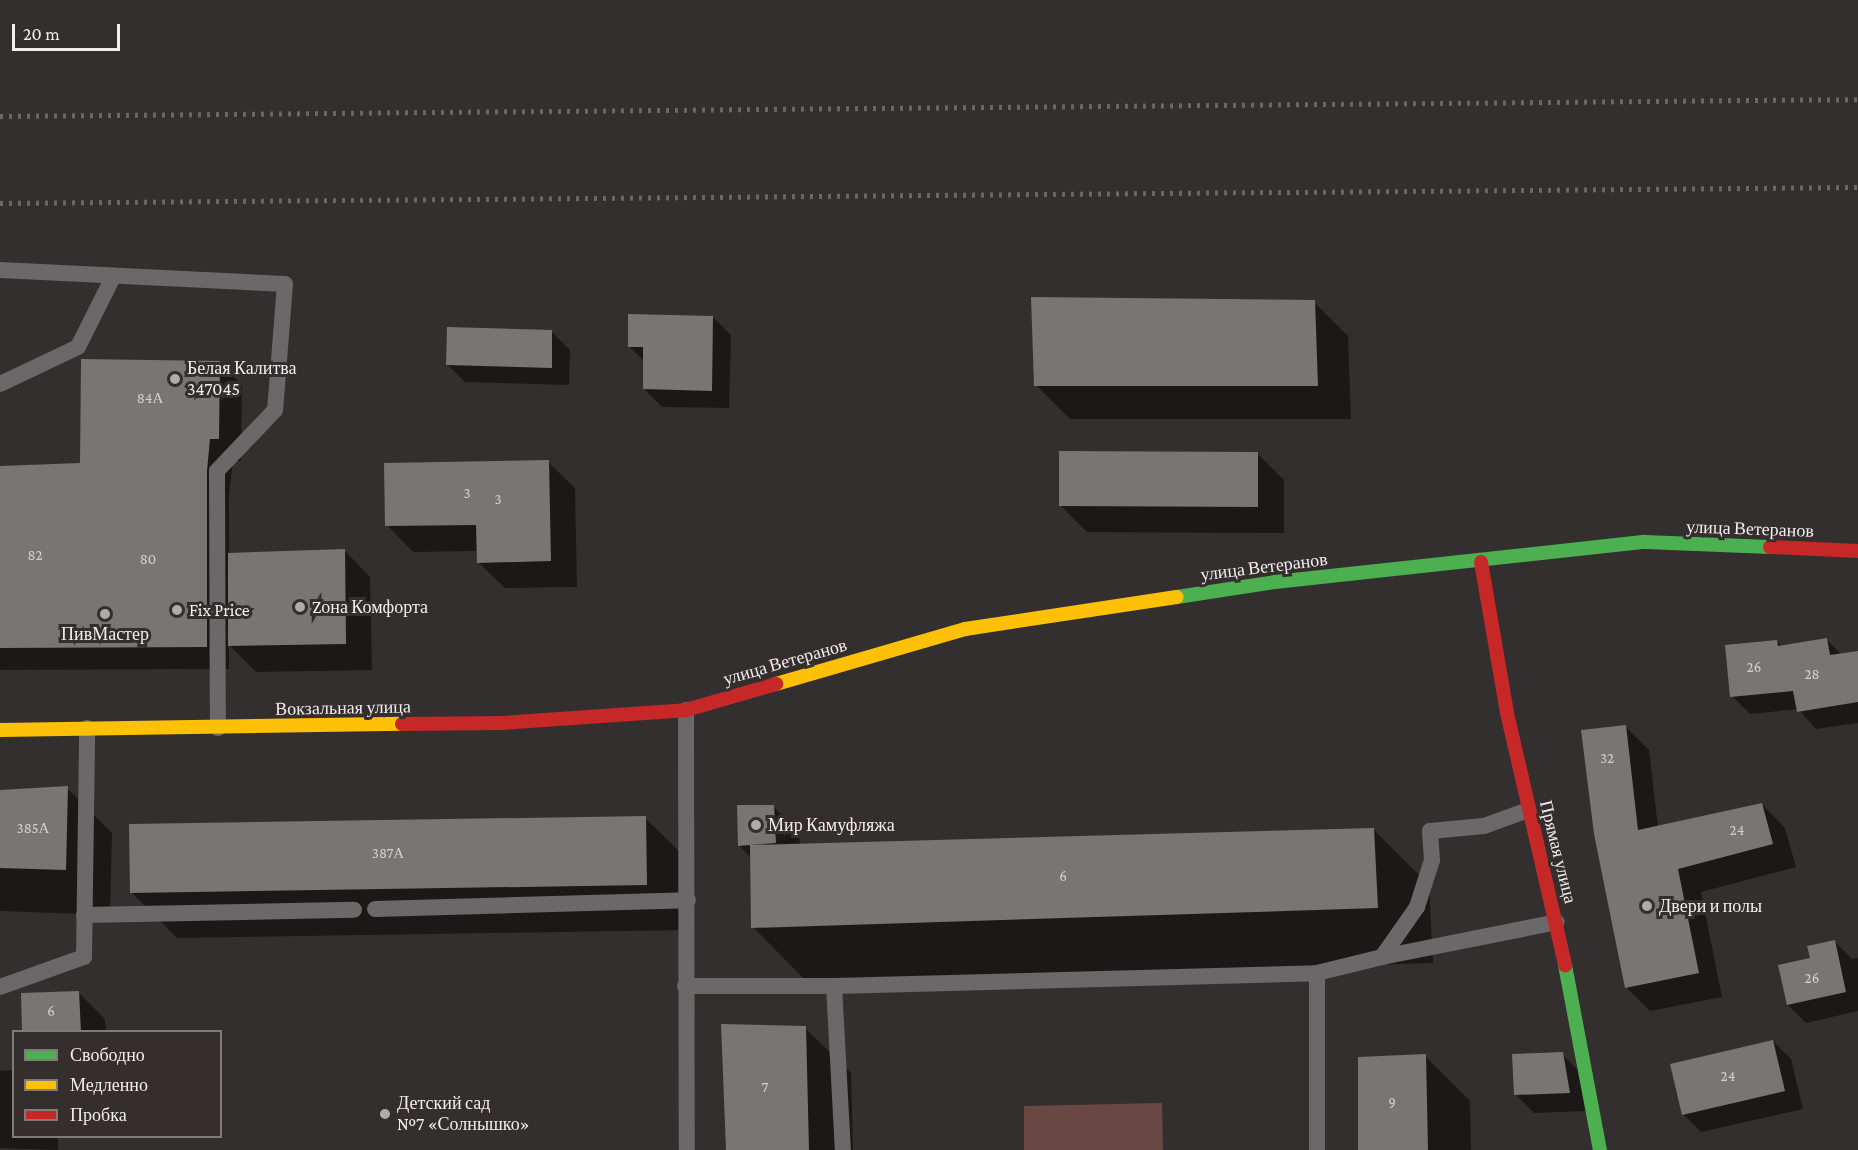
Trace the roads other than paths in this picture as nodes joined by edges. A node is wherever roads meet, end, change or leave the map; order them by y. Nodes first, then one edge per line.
1 (0, 270) edge
2 (114, 276) junction
3 (0, 384) edge
4 (1858, 551) edge
5 (1481, 562) junction
6 (686, 710) junction
7 (87, 728) junction
8 (219, 728) junction
9 (0, 730) edge
10 (1528, 810) junction
11 (688, 900) junction
12 (375, 909) dead end
13 (354, 910) dead end
14 (84, 915) junction
15 (1557, 922) junction
16 (1382, 957) junction
17 (1317, 973) junction
18 (686, 986) junction
19 (834, 986) junction
20 (0, 987) edge
21 (687, 1150) edge
22 (843, 1150) edge
23 (1317, 1150) edge
24 (1600, 1150) edge

1 - 2 lane
2 - 3 lane
2 - 8 lane
4 - 5 main road, улица Ветеранов
5 - 6 main road, улица Ветеранов
5 - 10 main road, Прямая улица
6 - 8 main road, Вокзальная улица
6 - 11 lane
7 - 8 main road, Вокзальная улица
7 - 9 main road, Вокзальная улица
7 - 14 lane
10 - 15 main road, Прямая улица
10 - 16 lane
11 - 12 lane
11 - 18 lane
13 - 14 lane
14 - 20 lane
15 - 16 lane
15 - 24 main road, Прямая улица
16 - 17 lane
17 - 19 lane
17 - 23 lane
18 - 19 lane
18 - 21 lane
19 - 22 lane

